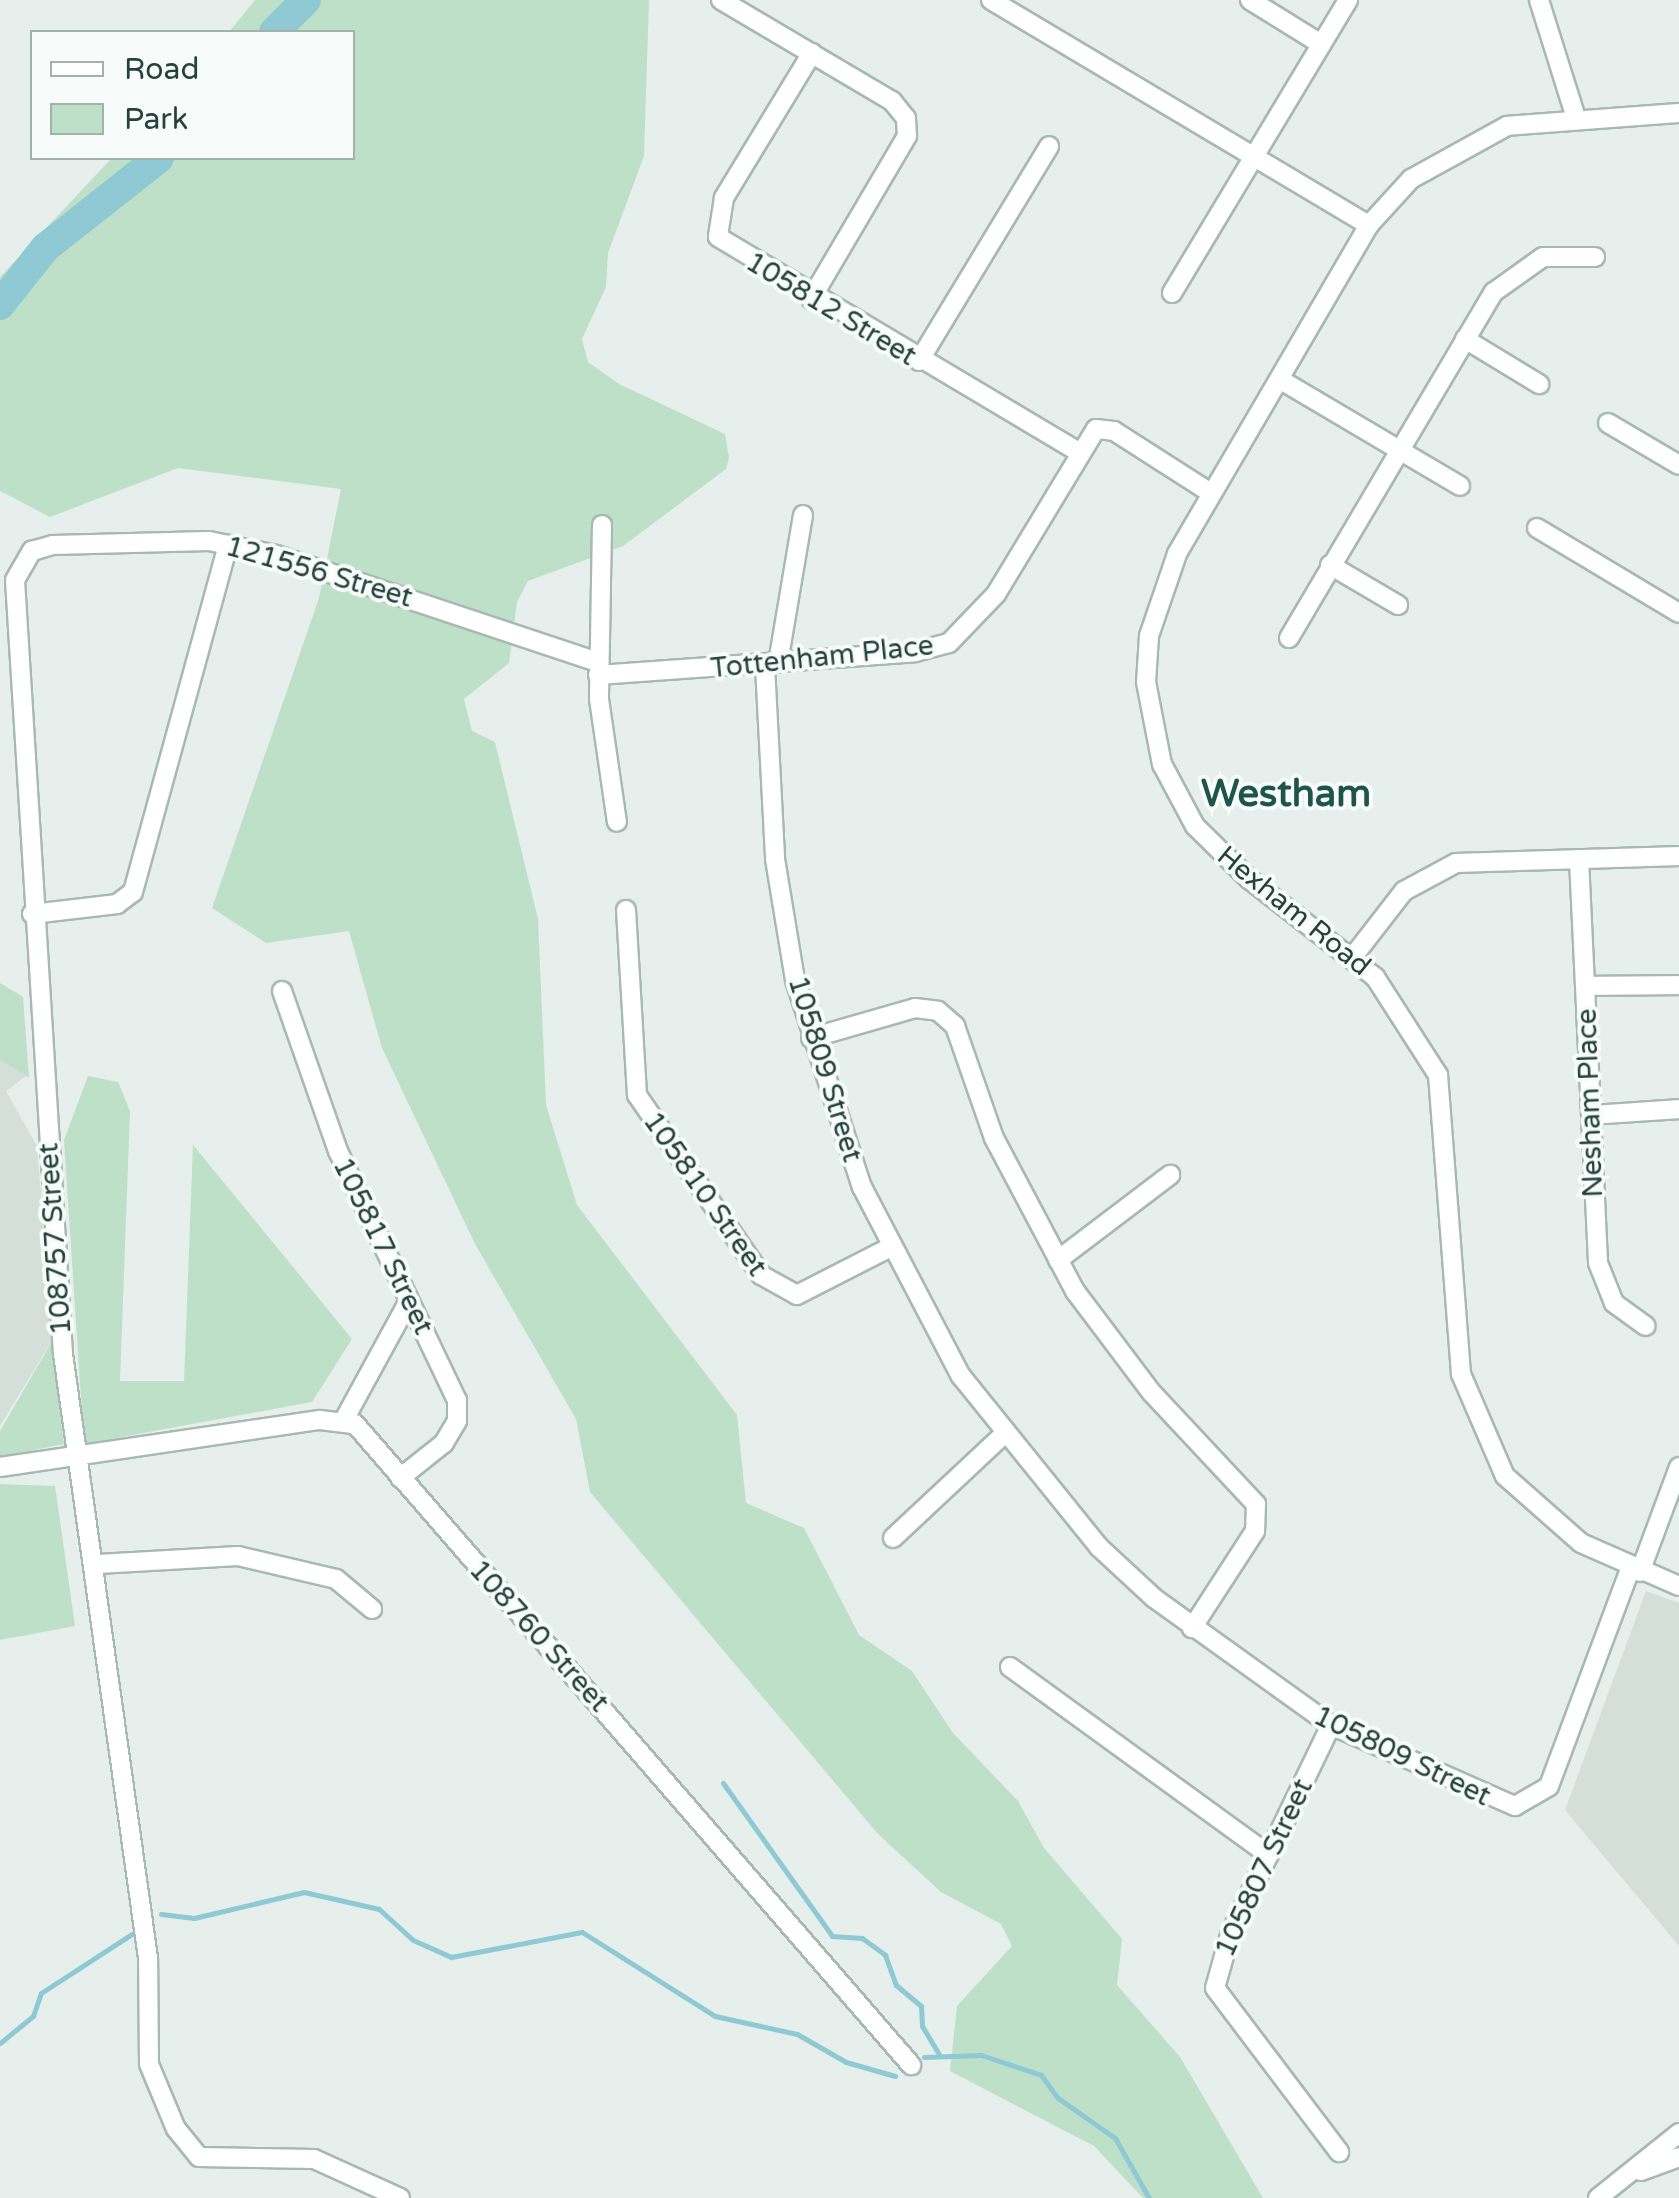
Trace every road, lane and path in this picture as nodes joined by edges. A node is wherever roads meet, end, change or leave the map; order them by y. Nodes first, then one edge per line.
1 (721, 0) edge
2 (991, 0) edge
3 (1250, 0) edge
4 (1348, 0) edge
5 (1540, 0) edge
6 (1321, 44) junction
7 (812, 53) junction
8 (1679, 113) edge
9 (1575, 115) junction
10 (1048, 146) dead end
11 (1255, 156) junction
12 (1369, 226) junction
13 (1596, 257) dead end
14 (1172, 292) dead end
15 (811, 298) junction
16 (1465, 339) junction
17 (918, 361) junction
18 (1281, 380) junction
19 (1538, 384) dead end
20 (1608, 423) dead end
21 (1398, 450) junction
22 (1078, 452) junction
23 (1679, 465) edge
24 (1460, 486) dead end
25 (1212, 493) junction
26 (803, 515) dead end
27 (602, 525) dead end
28 (1538, 528) dead end
29 (228, 545) junction
30 (32, 550) joint
31 (1330, 564) junction
32 (1398, 605) dead end
33 (1679, 613) edge
34 (1290, 638) dead end
35 (772, 664) junction
36 (598, 668) junction
37 (616, 822) dead end
38 (1679, 856) edge
39 (1579, 859) junction
40 (626, 910) dead end
41 (32, 914) junction
42 (1352, 958) junction
43 (1679, 985) edge
44 (1587, 986) junction
45 (282, 991) dead end
46 (811, 1038) junction
47 (1679, 1109) edge
48 (1591, 1115) junction
49 (1170, 1175) dead end
50 (889, 1248) junction
51 (1058, 1260) junction
52 (409, 1301) junction
53 (1646, 1326) dead end
54 (344, 1420) junction
55 (1004, 1434) junction
56 (73, 1460) junction
57 (0, 1467) edge
58 (1679, 1467) edge
59 (400, 1478) junction
60 (893, 1538) dead end
61 (98, 1564) junction
62 (1635, 1570) junction
63 (1679, 1586) edge
64 (372, 1609) dead end
65 (1192, 1628) junction
66 (1010, 1667) dead end
67 (1332, 1726) junction
68 (1269, 1855) junction
69 (911, 2065) dead end
70 (1679, 2133) edge
71 (1339, 2152) dead end
72 (1679, 2157) edge
73 (1627, 2177) junction
74 (400, 2198) edge
75 (1598, 2198) edge

1 - 7 street
2 - 11 street
3 - 6 street
4 - 6 street
5 - 9 street
6 - 11 street
7 - 15 street
7 - 15 street, 105812 Street
8 - 9 street, Hexham Road
9 - 12 street, Hexham Road
10 - 17 street
11 - 12 street
11 - 14 street
12 - 18 street, Hexham Road
13 - 16 street
15 - 17 street, 105812 Street
16 - 19 street
16 - 21 street
17 - 22 street, 105812 Street
18 - 21 street
18 - 25 street, Hexham Road
20 - 23 street
21 - 24 street
21 - 31 street
22 - 25 street
22 - 35 street, Tottenham Place
25 - 42 street, Hexham Road
26 - 35 street, 105809 Street
27 - 36 street
28 - 33 street
29 - 30 street, 121556 Street
29 - 36 street, 121556 Street
29 - 41 street
30 - 41 street, 108757 Street
31 - 32 street
31 - 34 street
35 - 36 street, Tottenham Place
35 - 46 street, 105809 Street
36 - 37 street
38 - 39 street
39 - 42 street
39 - 44 street, Nesham Place
40 - 50 street, 105810 Street
41 - 56 street, 108757 Street
42 - 62 street, Hexham Road
43 - 44 street
44 - 48 street, Nesham Place
45 - 52 street, 105817 Street
46 - 50 street, 105809 Street
46 - 51 street
47 - 48 street
48 - 53 street, Nesham Place
49 - 51 street
50 - 55 street, 105809 Street
51 - 65 street
52 - 54 street
52 - 59 street, 105817 Street
54 - 56 street
54 - 59 street, 108760 Street
55 - 60 street
55 - 65 street, 105809 Street
56 - 57 street
56 - 61 street, 108757 Street
58 - 62 street, 105809 Street
59 - 69 street, 108760 Street
61 - 64 street
61 - 74 street, 108757 Street
62 - 63 street, Hexham Road
62 - 67 street, 105809 Street
65 - 67 street, 105809 Street
66 - 68 street
67 - 68 street, 105807 Street
68 - 71 street, 105807 Street
70 - 73 street
72 - 73 street
73 - 75 street

